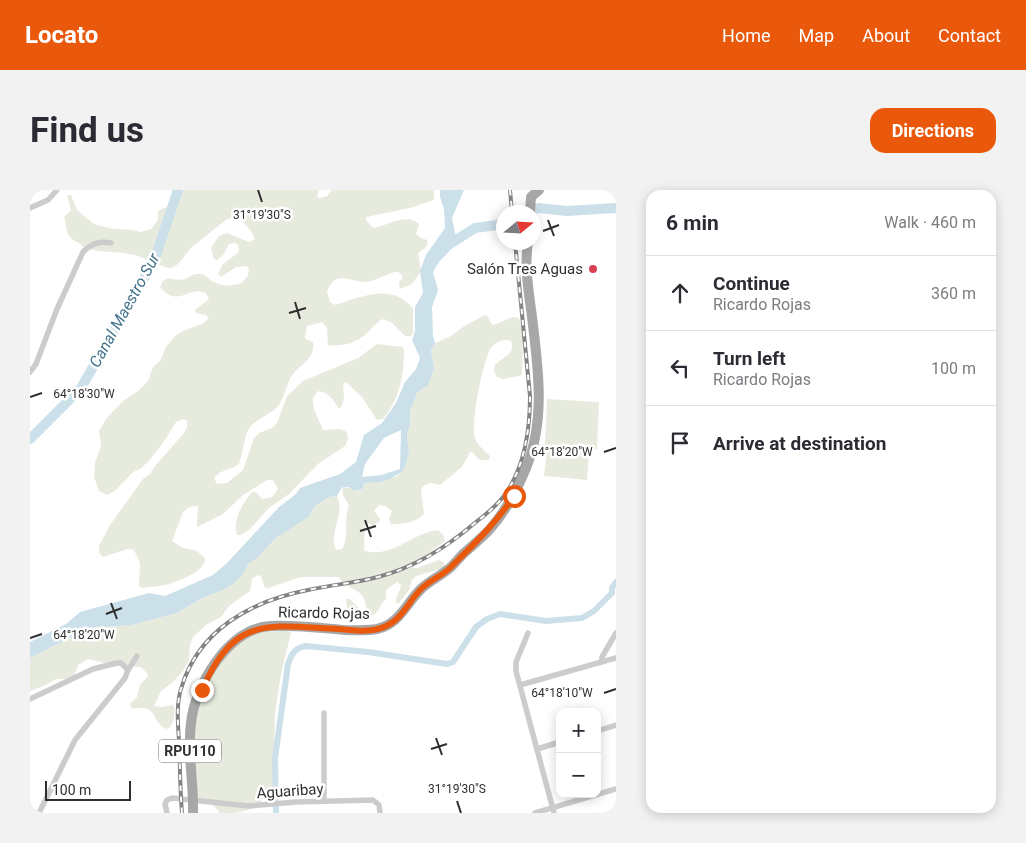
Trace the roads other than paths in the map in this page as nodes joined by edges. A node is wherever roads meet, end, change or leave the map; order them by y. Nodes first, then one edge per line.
1 (57, 190) edge
2 (539, 190) edge
3 (530, 205) edge
4 (30, 208) edge
5 (111, 243) dead end
6 (527, 250) edge
7 (30, 372) edge
8 (528, 633) dead end
9 (616, 633) edge
10 (137, 656) dead end
11 (616, 658) edge
12 (601, 662) junction
13 (128, 670) junction
14 (520, 685) junction
15 (30, 699) edge
16 (324, 713) dead end
17 (616, 726) edge
18 (601, 730) edge
19 (556, 743) edge
20 (537, 749) junction
21 (616, 789) edge
22 (193, 801) junction
23 (324, 801) junction
24 (554, 810) edge
25 (39, 813) edge
26 (167, 813) edge
27 (193, 813) edge
28 (380, 813) edge
29 (535, 813) edge

1 - 4 street
2 - 3 main road
5 - 7 street
6 - 22 main road, Ricardo Rojas / RPU110
8 - 14 street
9 - 12 street
10 - 13 street
11 - 12 street
12 - 14 street
13 - 15 street
13 - 25 street
14 - 20 street
16 - 23 street
17 - 18 street
19 - 20 street
20 - 24 street
21 - 24 street
22 - 23 street, Aguaribay
22 - 26 street, Aguaribay
22 - 27 main road, RPU110
23 - 28 street, Aguaribay
24 - 29 street

